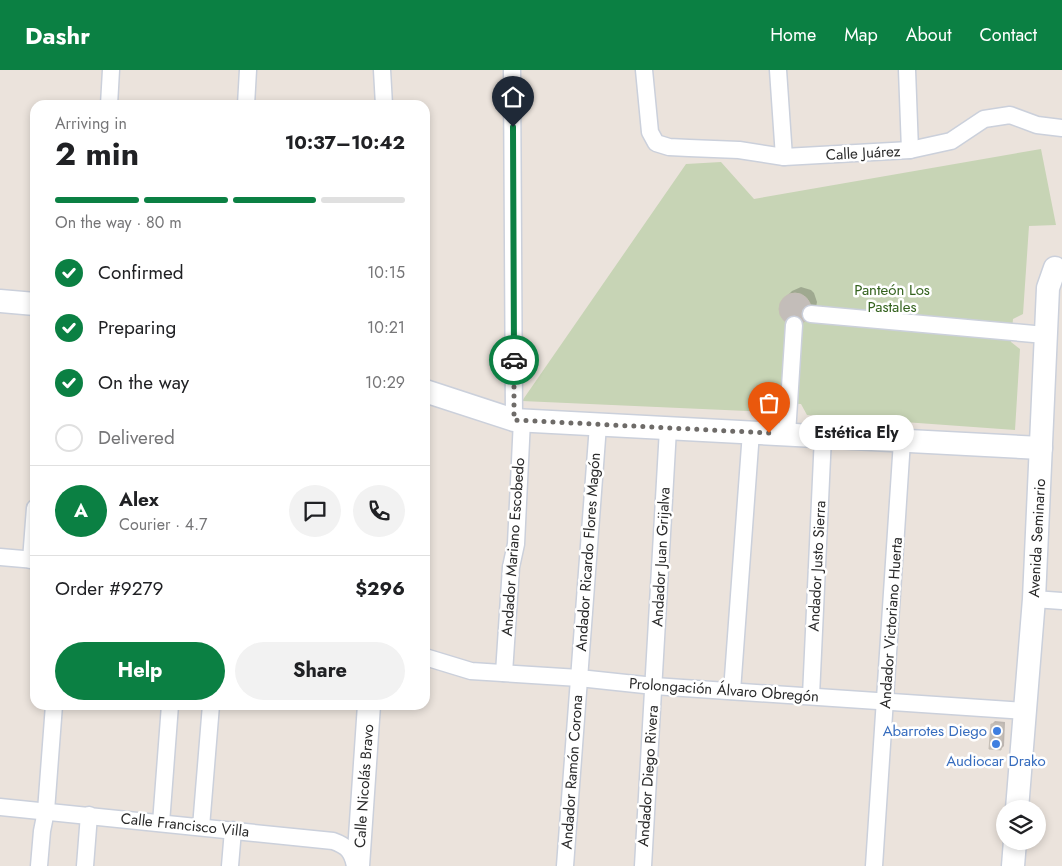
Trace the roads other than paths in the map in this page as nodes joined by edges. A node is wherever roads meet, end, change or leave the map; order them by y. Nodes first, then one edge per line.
1 (111, 70) edge
2 (248, 70) edge
3 (382, 70) edge
4 (512, 70) edge
5 (644, 70) edge
6 (778, 70) edge
7 (907, 70) edge
8 (110, 100) edge
9 (246, 100) edge
10 (384, 100) edge
11 (1062, 128) edge
12 (910, 150) junction
13 (784, 157) junction
14 (1059, 266) edge
15 (0, 301) edge
16 (30, 304) edge
17 (811, 314) dead end
18 (794, 326) dead end
19 (1045, 335) junction
20 (430, 393) edge
21 (518, 420) junction
22 (598, 425) junction
23 (668, 429) junction
24 (751, 432) junction
25 (787, 434) junction
26 (823, 436) junction
27 (902, 441) junction
28 (1041, 448) junction
29 (0, 557) edge
30 (30, 560) edge
31 (1034, 599) junction
32 (1062, 601) edge
33 (430, 659) edge
34 (504, 673) junction
35 (579, 678) junction
36 (654, 686) junction
37 (732, 691) junction
38 (811, 696) junction
39 (886, 702) junction
40 (54, 710) edge
41 (170, 710) edge
42 (210, 710) edge
43 (369, 710) edge
44 (1025, 711) junction
45 (1018, 800) edge
46 (0, 807) edge
47 (46, 811) junction
48 (89, 815) junction
49 (161, 823) junction
50 (201, 827) junction
51 (233, 830) junction
52 (1014, 850) edge
53 (39, 866) edge
54 (85, 866) edge
55 (230, 866) edge
56 (357, 866) edge
57 (565, 866) edge
58 (643, 866) edge
59 (874, 866) edge
60 (1013, 866) edge

1 - 8 street
2 - 9 street
3 - 10 street
4 - 21 street, Andador Mariano Escobedo
5 - 13 street, Calle Juárez
6 - 13 street
7 - 12 street
11 - 12 street, Calle Juárez
12 - 13 street, Calle Juárez
14 - 19 street, Avenida Seminario
15 - 16 street
17 - 19 street
18 - 25 street
19 - 28 street, Avenida Seminario
20 - 21 street
21 - 22 street
21 - 34 street, Andador Mariano Escobedo
22 - 23 street
22 - 35 street, Andador Ricardo Flores Magón
23 - 24 street
23 - 36 street, Andador Juan Grijalva
24 - 25 street
24 - 37 street
25 - 26 street
26 - 27 street
26 - 38 street, Andador Justo Sierra
27 - 28 street
27 - 39 street, Andador Victoriano Huerta
28 - 31 street, Avenida Seminario
29 - 30 street
31 - 32 street
31 - 44 street, Avenida Seminario
33 - 34 street, Prolongación Álvaro Obregón
34 - 35 street, Prolongación Álvaro Obregón
35 - 36 street, Prolongación Álvaro Obregón
35 - 57 street, Andador Ramón Corona
36 - 37 street, Prolongación Álvaro Obregón
36 - 58 street, Andador Diego Rivera
37 - 38 street, Prolongación Álvaro Obregón
38 - 39 street, Prolongación Álvaro Obregón
39 - 44 street, Prolongación Álvaro Obregón
39 - 59 street, Andador Victoriano Huerta
40 - 47 street
41 - 49 street
42 - 50 street
43 - 56 street, Calle Nicolás Bravo
44 - 45 street, Avenida Seminario
46 - 47 street, Calle Francisco Villa
47 - 48 street, Calle Francisco Villa
47 - 53 street
48 - 49 street, Calle Francisco Villa
48 - 54 street
49 - 50 street, Calle Francisco Villa
50 - 51 street, Calle Francisco Villa
51 - 55 street
51 - 56 street, Calle Francisco Villa
52 - 60 street

